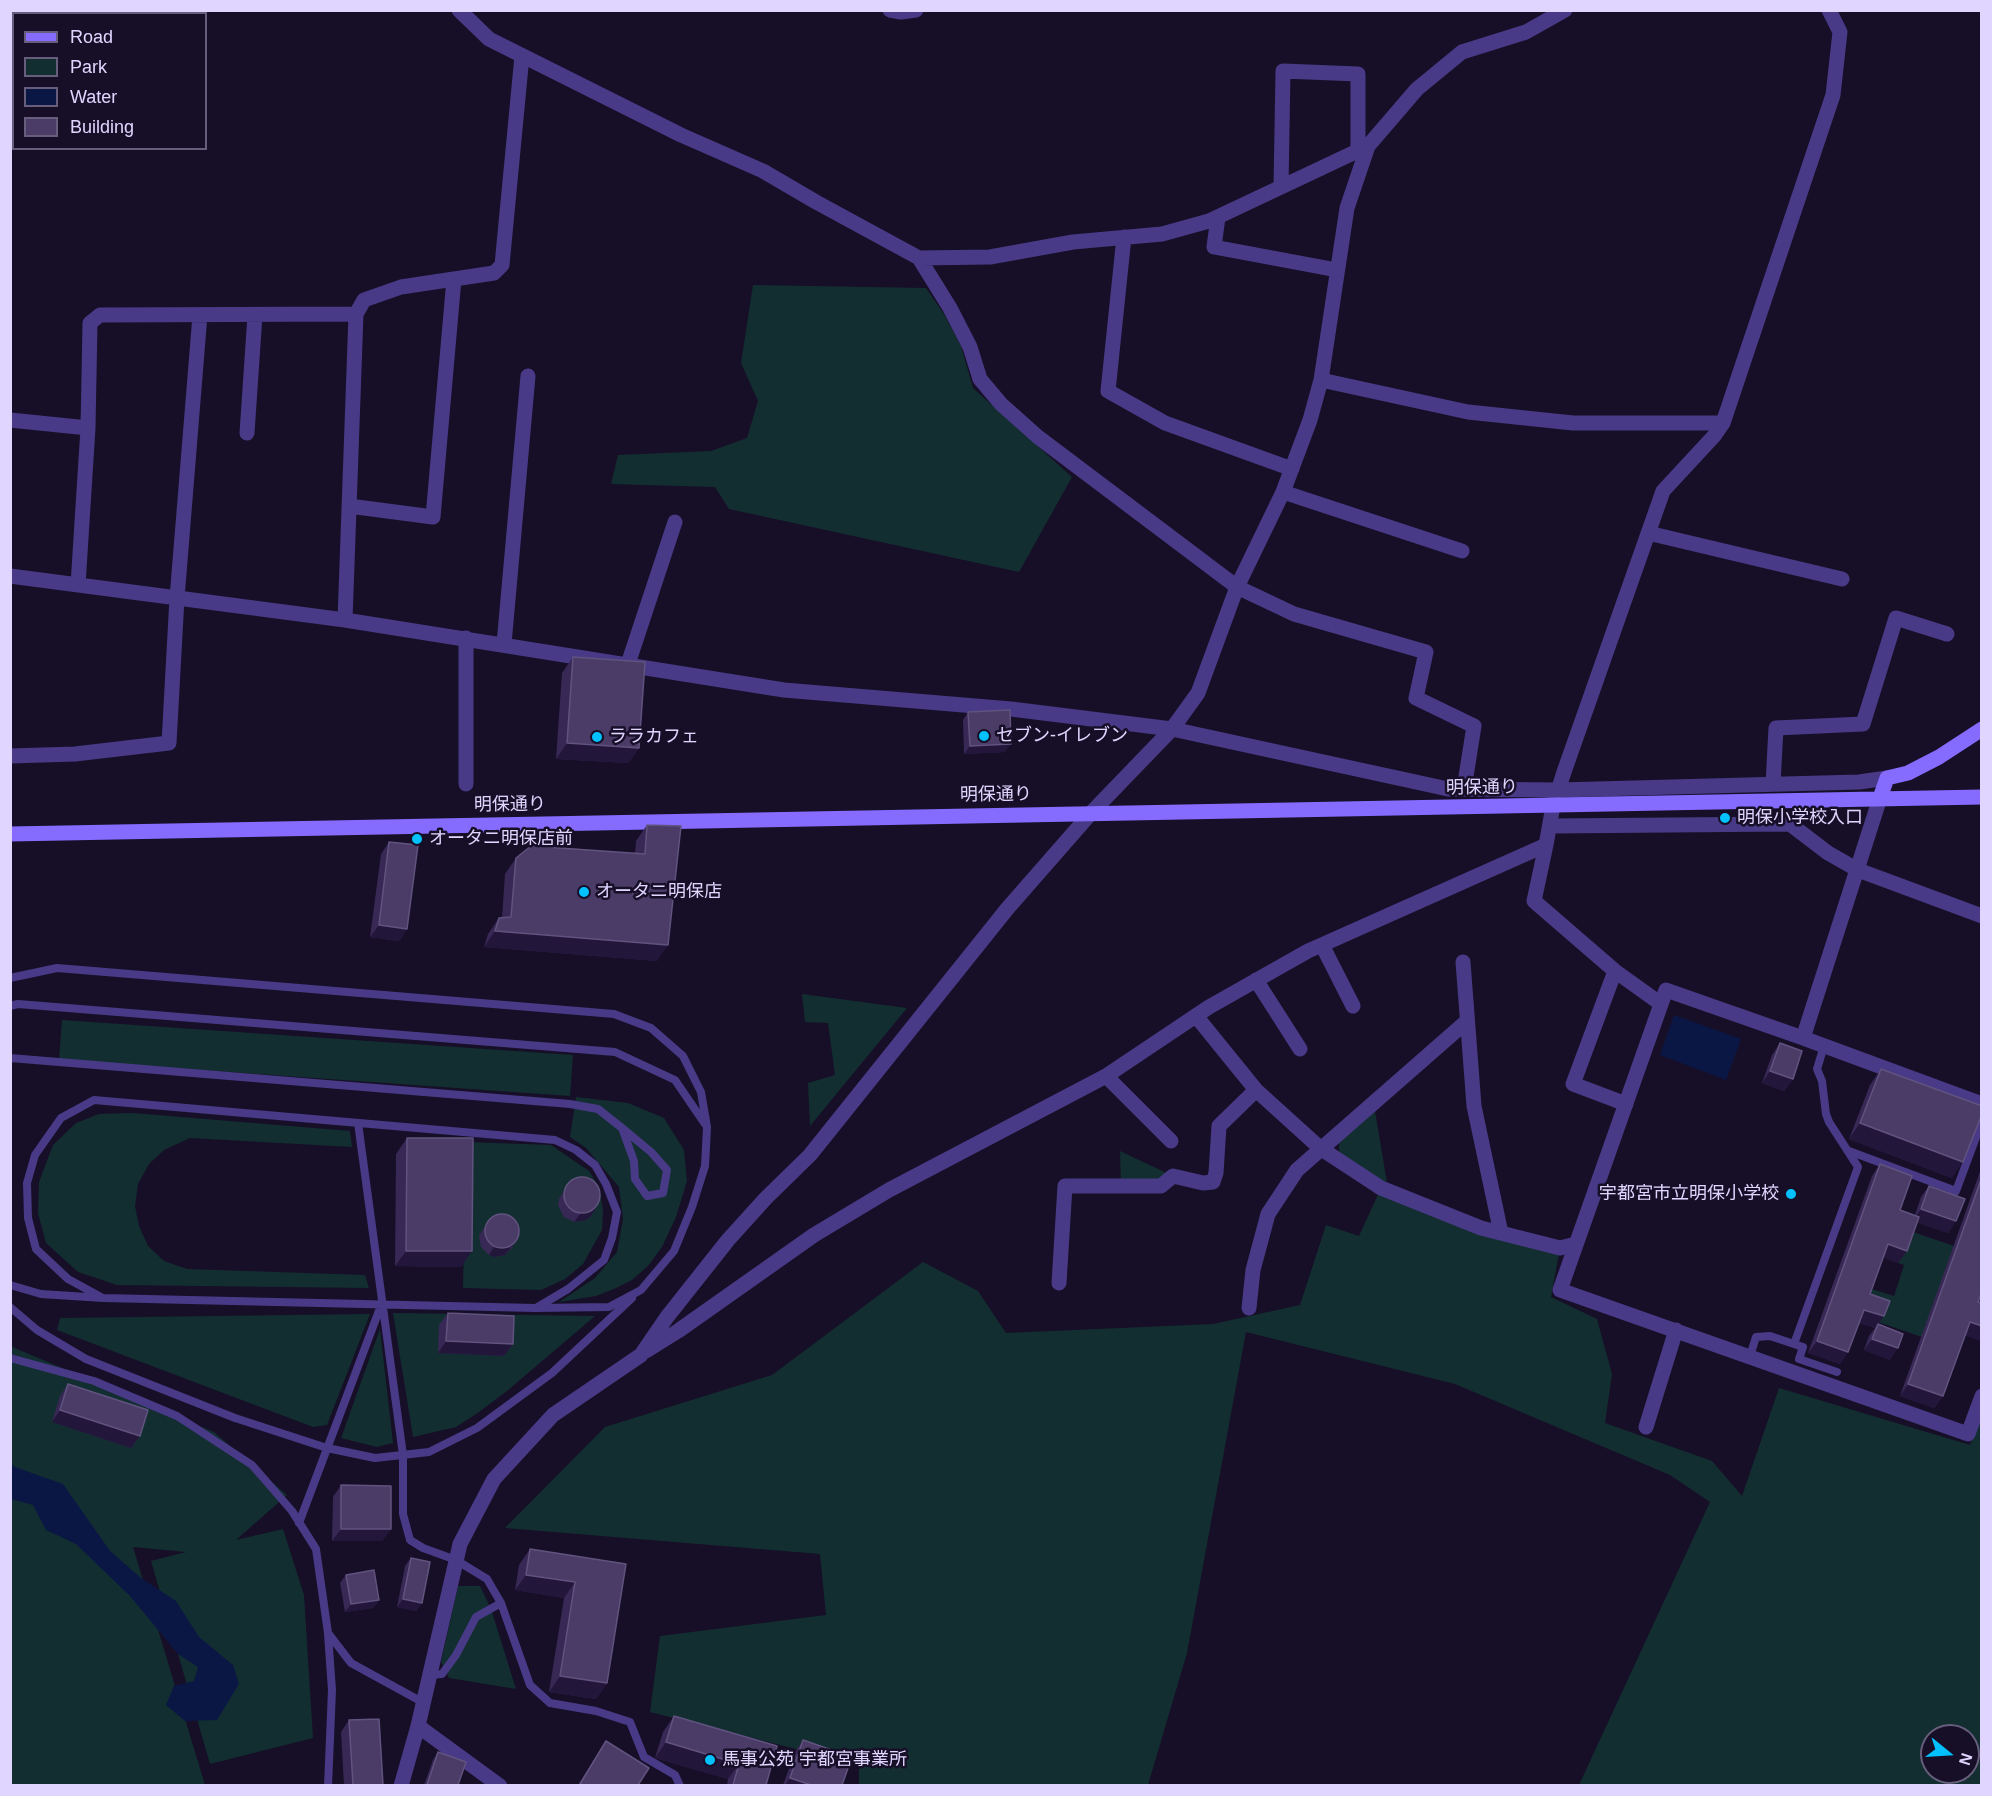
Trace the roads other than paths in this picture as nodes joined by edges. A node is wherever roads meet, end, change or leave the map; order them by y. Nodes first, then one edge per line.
1 (459, 10) edge
2 (890, 10) edge
3 (916, 10) edge
4 (1565, 10) edge
5 (1829, 10) edge
6 (522, 56) junction
7 (1363, 148) junction
8 (1281, 187) junction
9 (1218, 216) junction
10 (1124, 237) junction
11 (919, 258) junction
12 (1337, 270) junction
13 (454, 279) junction
14 (356, 314) junction
15 (200, 315) junction
16 (255, 315) junction
17 (528, 376) dead end
18 (1321, 380) junction
19 (10, 420) edge
20 (1723, 423) junction
21 (88, 428) junction
22 (247, 434) dead end
23 (1292, 469) junction
24 (1283, 492) junction
25 (349, 506) junction
26 (675, 522) dead end
27 (1648, 533) junction
28 (1462, 551) dead end
29 (10, 576) edge
30 (1842, 579) dead end
31 (78, 585) junction
32 (1237, 586) junction
33 (177, 598) junction
34 (345, 620) junction
35 (1947, 634) dead end
36 (466, 638) junction
37 (504, 644) junction
38 (628, 664) junction
39 (1172, 729) junction
40 (1982, 729) edge
41 (10, 756) edge
42 (1887, 778) junction
43 (466, 784) dead end
44 (1773, 784) junction
45 (1464, 789) junction
46 (1558, 790) junction
47 (1982, 797) edge
48 (1881, 798) junction
49 (1553, 806) junction
50 (1092, 813) junction
51 (1550, 825) junction
52 (10, 834) edge
53 (1546, 845) junction
54 (1857, 870) junction
55 (1982, 916) edge
56 (1322, 945) junction
57 (1462, 962) dead end
58 (1615, 970) junction
59 (10, 978) edge
60 (1256, 980) junction
61 (1661, 1004) junction
62 (10, 1006) edge
63 (1353, 1006) dead end
64 (1196, 1016) junction
65 (1466, 1022) junction
66 (1803, 1038) junction
67 (1824, 1046) junction
68 (1300, 1049) dead end
69 (10, 1058) edge
70 (1106, 1076) junction
71 (1256, 1090) junction
72 (1626, 1104) junction
73 (1982, 1104) edge
74 (1982, 1121) edge
75 (358, 1123) junction
76 (707, 1127) junction
77 (622, 1128) junction
78 (1171, 1141) dead end
79 (1320, 1148) junction
80 (1849, 1151) junction
81 (1501, 1233) junction
82 (1576, 1244) junction
83 (1059, 1282) dead end
84 (10, 1285) edge
85 (641, 1290) junction
86 (104, 1298) junction
87 (381, 1304) junction
88 (10, 1307) edge
89 (535, 1308) junction
90 (1249, 1308) dead end
91 (1676, 1330) junction
92 (1794, 1344) junction
93 (641, 1355) junction
94 (1750, 1356) junction
95 (10, 1358) edge
96 (1837, 1372) dead end
97 (1982, 1396) edge
98 (1646, 1427) dead end
99 (327, 1448) junction
100 (403, 1455) junction
101 (299, 1523) junction
102 (456, 1560) junction
103 (501, 1603) junction
104 (328, 1633) junction
105 (430, 1675) junction
106 (424, 1703) junction
107 (418, 1726) junction
108 (328, 1785) edge
109 (401, 1785) edge
110 (500, 1785) edge
111 (680, 1785) edge

1 - 6 street
2 - 3 street
4 - 7 street
5 - 20 street
6 - 11 street
6 - 13 street
7 - 8 street
7 - 8 street
7 - 12 street
8 - 9 street
9 - 10 street
9 - 12 street
10 - 11 street
10 - 23 street
11 - 32 street
12 - 18 street
13 - 14 street
13 - 25 street
14 - 16 street
14 - 25 street
15 - 16 street
15 - 21 street
15 - 33 street
16 - 22 street
17 - 37 street
18 - 20 street
18 - 23 street
19 - 21 street
20 - 27 street
21 - 31 street
23 - 24 street
24 - 28 street
24 - 32 street
25 - 34 street
26 - 38 street
27 - 30 street
27 - 46 street
29 - 31 street
31 - 33 street
32 - 39 street
32 - 45 street
33 - 34 street
33 - 41 street
34 - 36 street
35 - 44 street
36 - 37 street
36 - 43 street
37 - 38 street
38 - 39 street
39 - 45 street
39 - 50 street
40 - 42 street
42 - 44 street
42 - 48 street
44 - 46 street
45 - 46 street
46 - 49 street
47 - 48 street, 明保通り
48 - 49 street, 明保通り
48 - 54 street
49 - 50 street, 明保通り
49 - 51 street
50 - 52 street, 明保通り
50 - 93 street
51 - 53 street
51 - 54 street
53 - 56 street
53 - 58 street
54 - 55 street
54 - 66 street
56 - 60 street
56 - 63 street
57 - 65 street
58 - 61 street
58 - 72 street
59 - 76 lane
60 - 64 street
60 - 68 street
61 - 66 street
61 - 72 street
62 - 76 lane
64 - 70 street
64 - 71 street
65 - 79 street
65 - 81 street
66 - 67 street
67 - 73 street
67 - 80 lane
69 - 77 lane
70 - 78 street
70 - 93 street
71 - 79 street
71 - 83 street
72 - 82 street
74 - 80 lane
75 - 86 lane
75 - 87 lane
75 - 89 lane
76 - 85 lane
77 - 77 lane
79 - 81 street
79 - 90 street
80 - 92 lane
81 - 82 street
82 - 91 street
84 - 86 lane
85 - 89 lane
85 - 100 lane
86 - 87 lane
87 - 89 lane
87 - 99 lane
87 - 100 lane
88 - 99 lane
91 - 94 street
91 - 98 street
92 - 94 lane
92 - 96 lane
93 - 102 street
94 - 97 street
95 - 101 lane
99 - 100 lane
99 - 101 lane
100 - 102 lane
101 - 104 lane
102 - 103 lane
102 - 105 street
103 - 105 lane
103 - 111 lane
104 - 106 lane
104 - 108 lane
105 - 106 street
106 - 107 street
107 - 109 street
107 - 110 street

